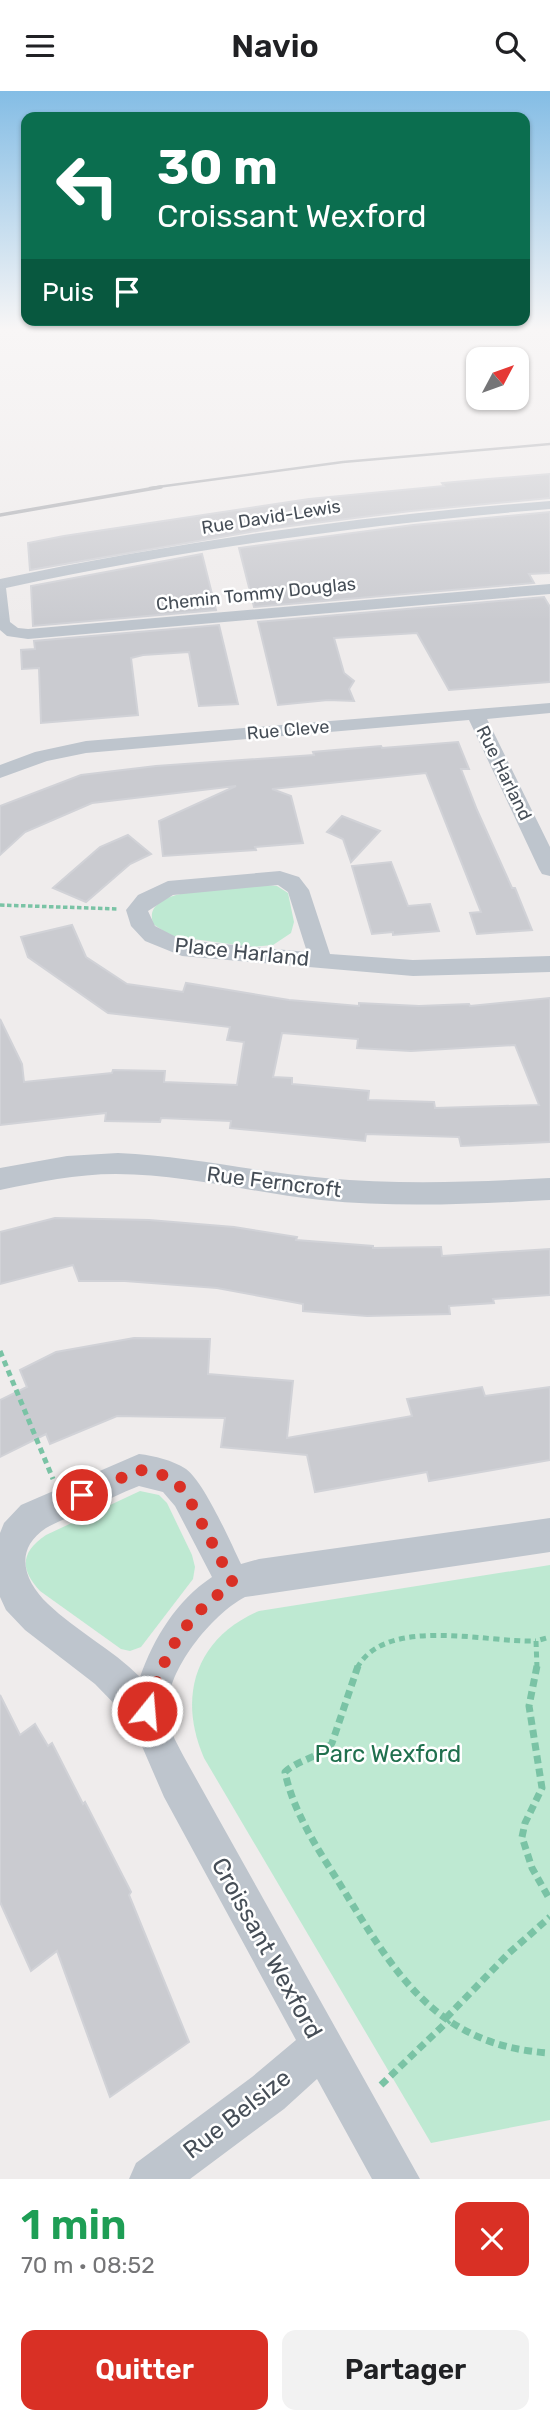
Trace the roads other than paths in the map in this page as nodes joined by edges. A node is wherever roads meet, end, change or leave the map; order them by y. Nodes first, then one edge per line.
1 (550, 505) edge
2 (0, 584) edge
3 (550, 589) edge
4 (0, 591) edge
5 (550, 708) edge
6 (475, 714) junction
7 (0, 750) edge
8 (28, 760) junction
9 (0, 772) edge
10 (550, 869) edge
11 (321, 961) junction
12 (550, 964) edge
13 (0, 1179) edge
14 (550, 1189) edge
15 (550, 1535) edge
16 (233, 1583) junction
17 (147, 1711) junction
18 (321, 2046) junction
19 (152, 2179) edge
20 (397, 2179) edge

1 - 2 street, Rue David-Lewis
3 - 4 street, Chemin Tommy Douglas
5 - 6 street, Rue Cleve
6 - 8 street, Rue Cleve
6 - 10 street, Rue Harland
7 - 8 street
8 - 9 street, Rue Cleve
11 - 11 street, Place Harland
11 - 12 street, Place Harland
13 - 14 street, Rue Ferncroft
15 - 16 street
16 - 17 street
16 - 17 street, Croissant Wexford
17 - 18 street, Croissant Wexford
18 - 19 street, Rue Belsize
18 - 20 street, Croissant Wexford

